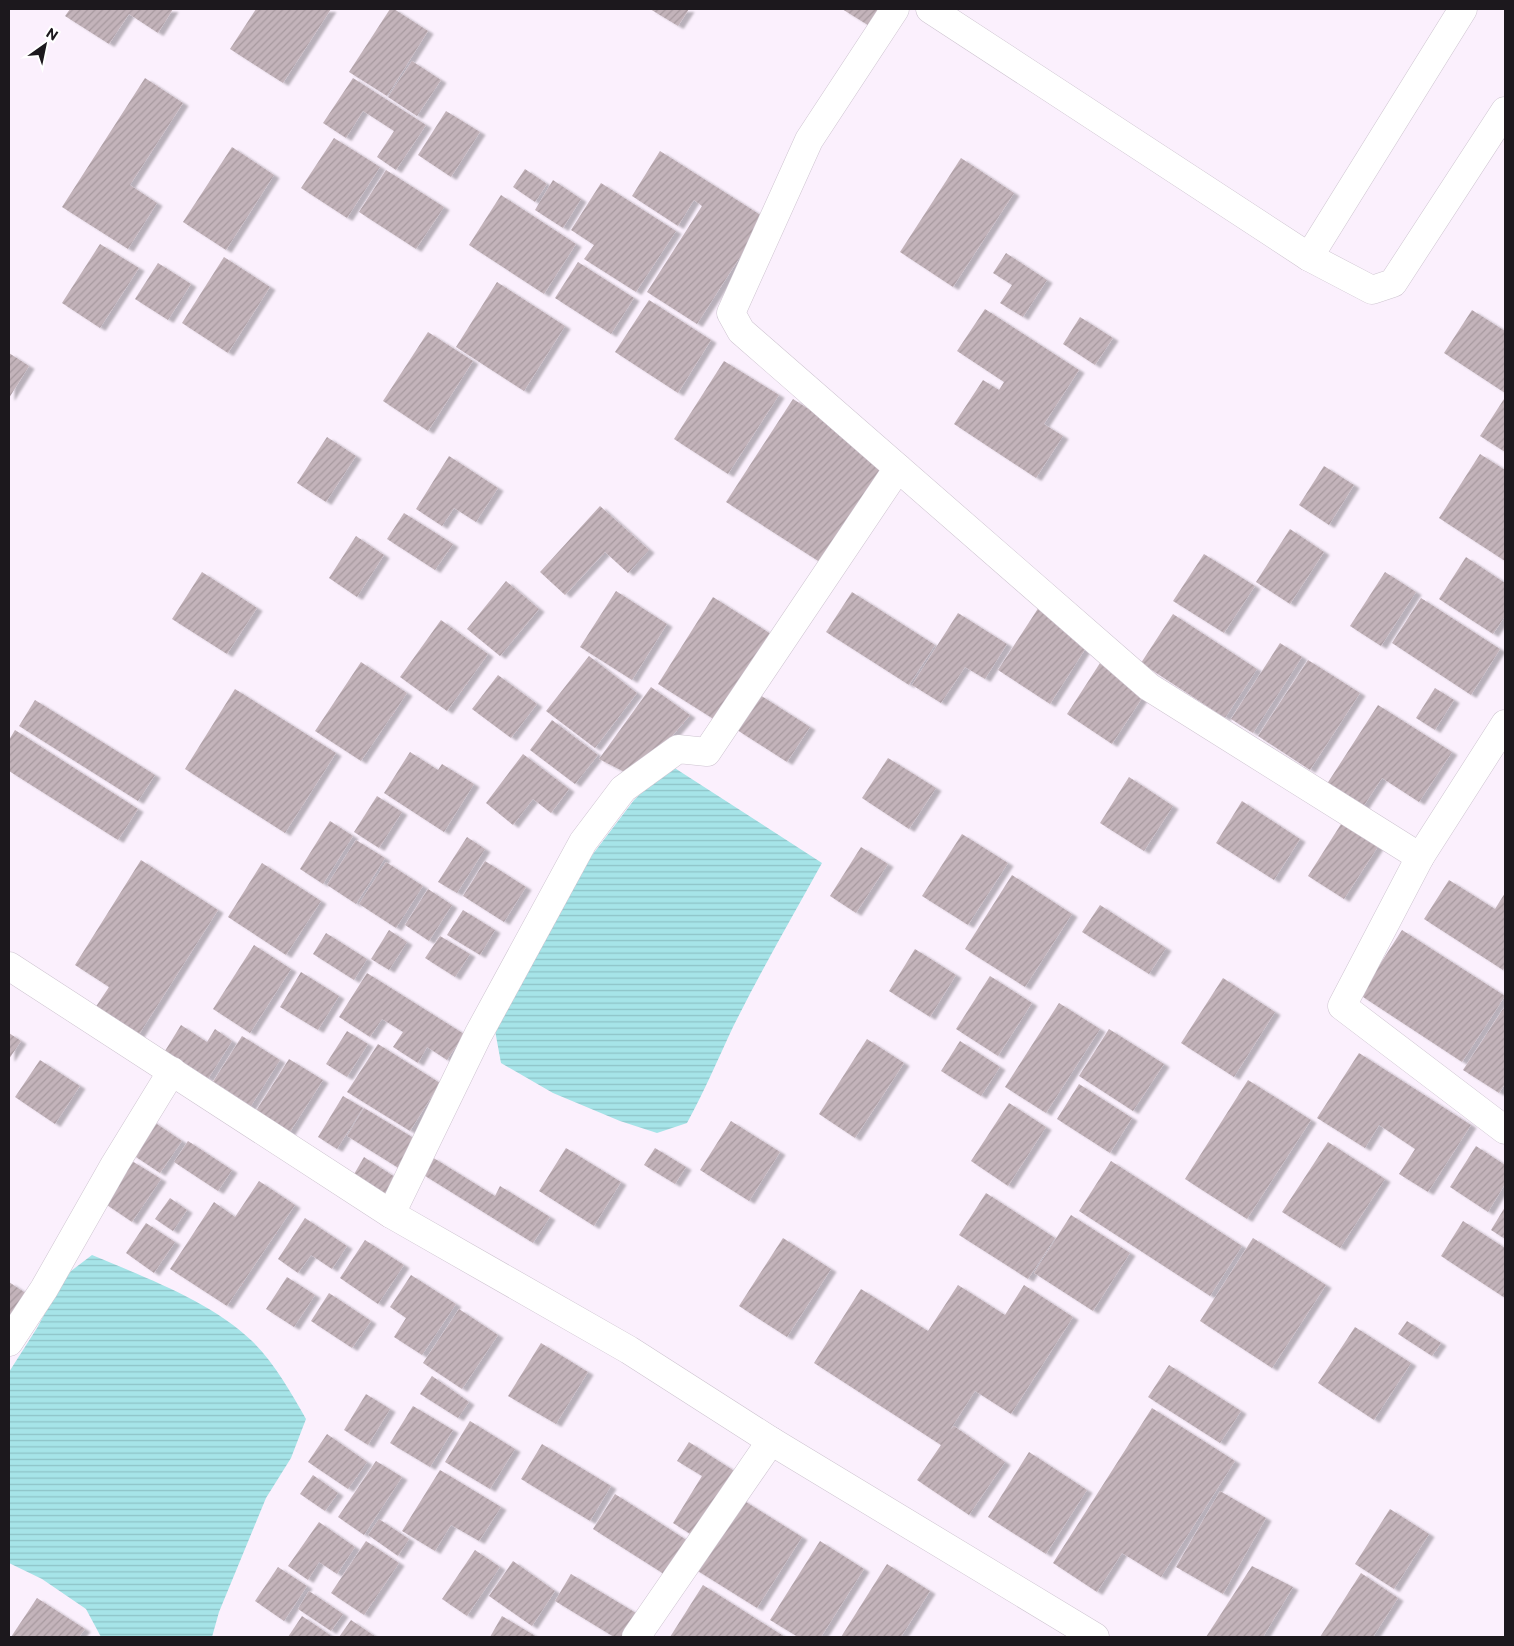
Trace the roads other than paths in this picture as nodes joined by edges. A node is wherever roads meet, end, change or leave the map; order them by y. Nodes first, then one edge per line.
1 (895, 9) edge
2 (930, 9) edge
3 (1463, 9) edge
4 (1505, 111) edge
5 (1308, 257) junction
6 (898, 468) junction
7 (1505, 724) edge
8 (1420, 858) junction
9 (9, 966) edge
10 (172, 1071) junction
11 (1505, 1130) edge
12 (391, 1214) junction
13 (9, 1342) edge
14 (772, 1441) junction
15 (636, 1637) edge
16 (1095, 1637) edge

1 - 6 street
2 - 5 street
3 - 5 street
4 - 5 street
6 - 8 street
6 - 12 street
7 - 8 street
8 - 11 street
9 - 10 street
10 - 12 street
10 - 13 street
12 - 14 street
14 - 15 street
14 - 16 street

